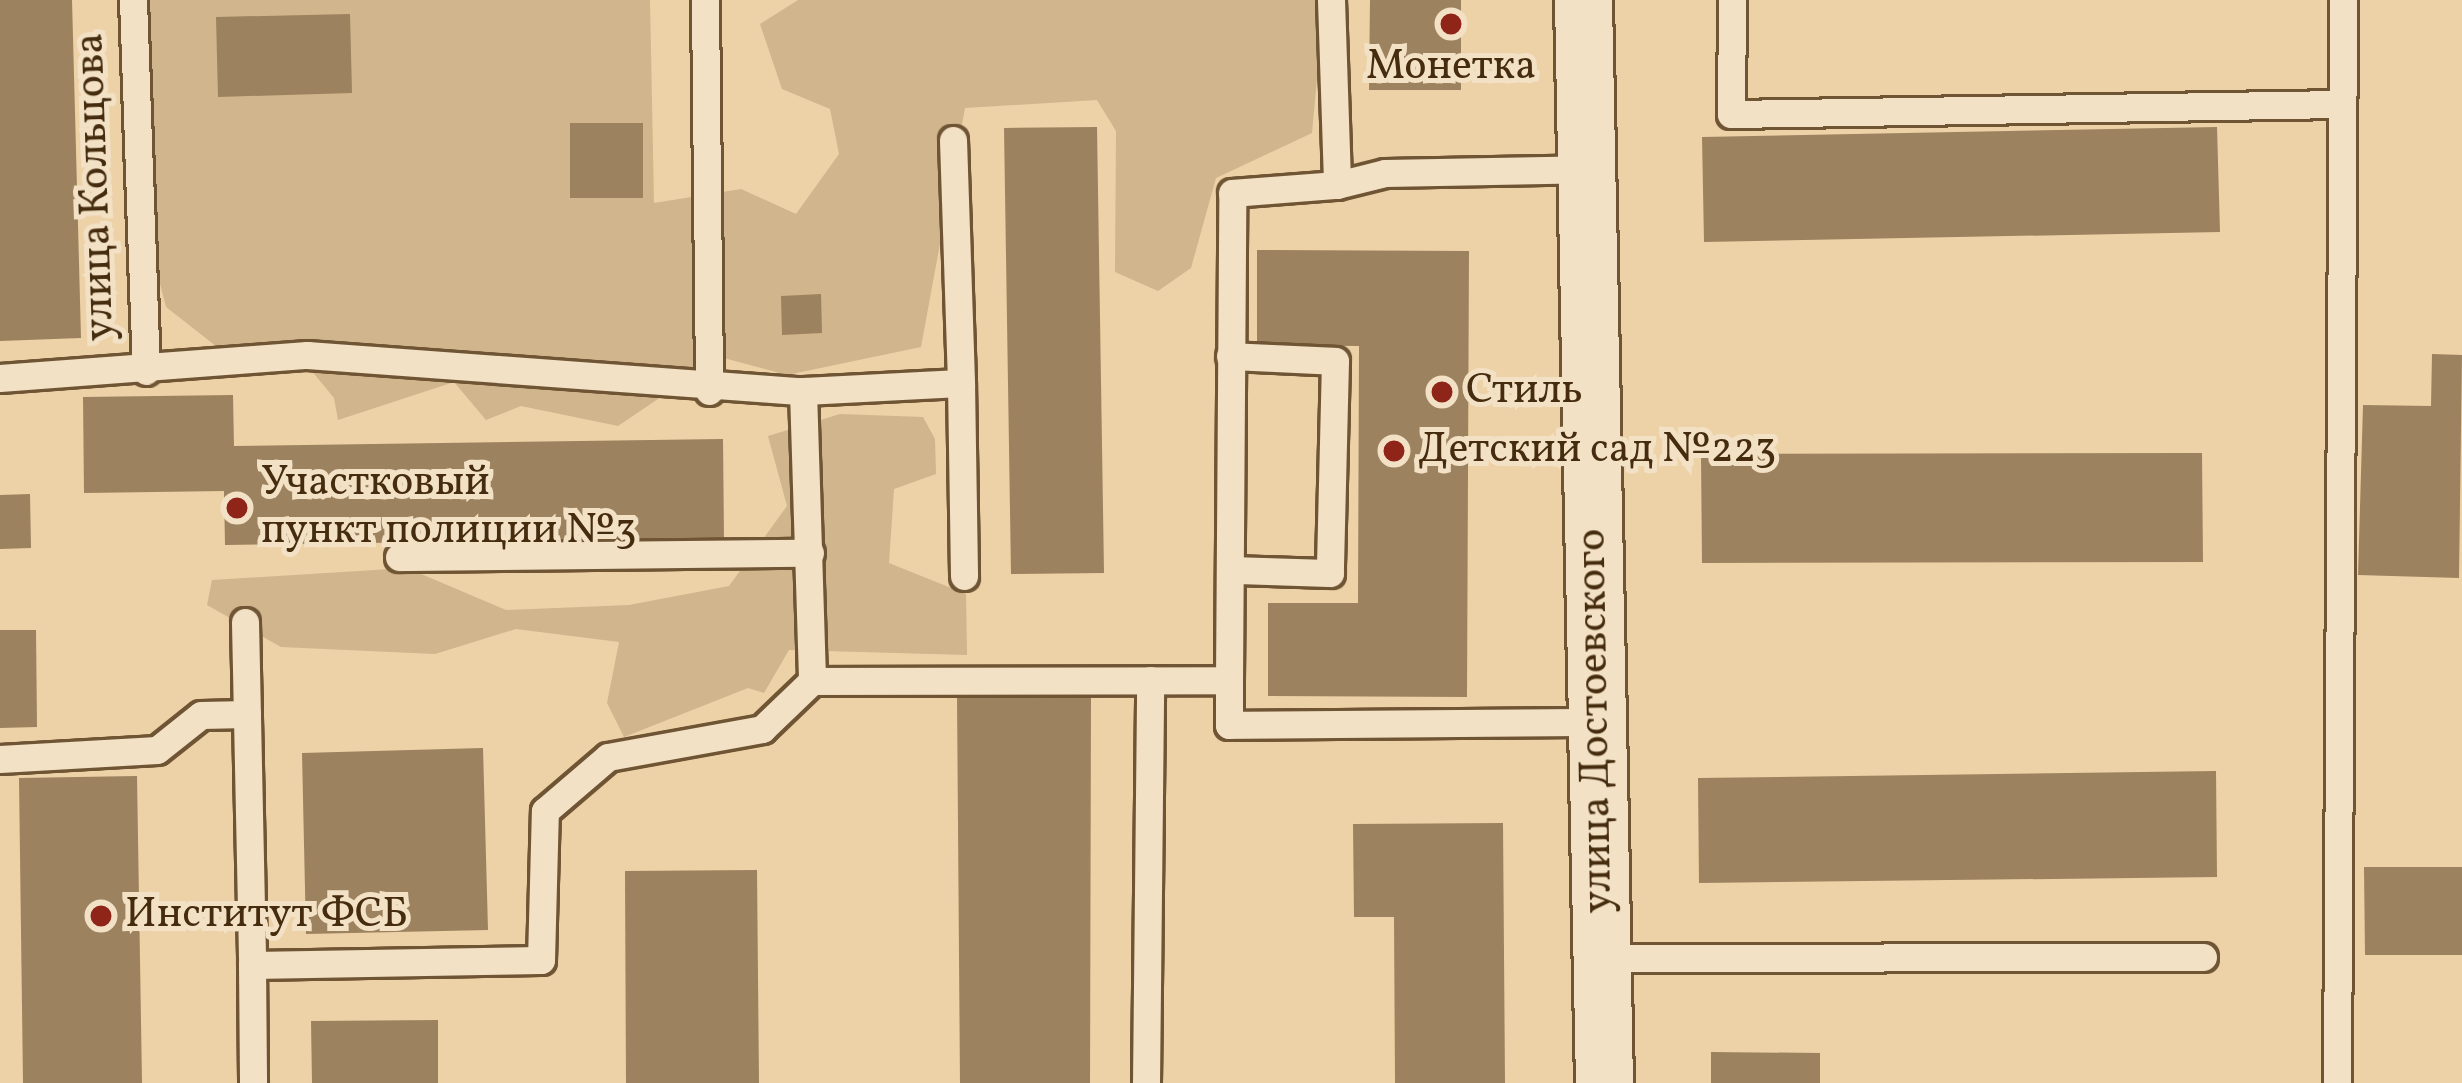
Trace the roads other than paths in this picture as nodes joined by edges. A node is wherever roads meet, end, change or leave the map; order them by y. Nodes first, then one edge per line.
1 (133, 0) edge
2 (705, 0) edge
3 (1331, 0) edge
4 (1583, 0) edge
5 (1732, 0) edge
6 (2343, 0) edge
7 (2342, 104) junction
8 (953, 140) dead end
9 (1585, 169) junction
10 (1337, 185) junction
11 (1230, 356) junction
12 (146, 371) junction
13 (0, 378) edge
14 (961, 383) junction
15 (709, 391) junction
16 (803, 391) junction
17 (810, 553) junction
18 (399, 557) dead end
19 (1236, 570) junction
20 (964, 576) dead end
21 (245, 622) dead end
22 (1150, 680) junction
23 (1229, 680) junction
24 (812, 681) junction
25 (247, 714) junction
26 (1598, 722) junction
27 (0, 759) edge
28 (2203, 957) dead end
29 (1601, 958) junction
30 (252, 965) junction
31 (254, 1083) edge
32 (1145, 1083) edge
33 (1604, 1083) edge
34 (2337, 1083) edge

1 - 12 lane, улица Кольцова
2 - 15 lane
3 - 10 lane
4 - 9 street, улица Достоевского
5 - 7 lane
6 - 7 lane
7 - 34 lane
8 - 14 lane
9 - 10 lane
9 - 26 street, улица Достоевского
10 - 11 lane
11 - 19 lane
11 - 19 lane
12 - 13 lane
12 - 15 lane
14 - 16 lane
14 - 20 lane
15 - 16 lane
16 - 17 lane
17 - 18 lane
17 - 24 lane
19 - 23 lane
21 - 25 lane
22 - 23 lane
22 - 24 lane
22 - 32 lane
23 - 26 lane
24 - 30 lane
25 - 27 lane
25 - 30 lane
26 - 29 street, улица Достоевского
28 - 29 lane
29 - 33 street, улица Достоевского
30 - 31 lane

